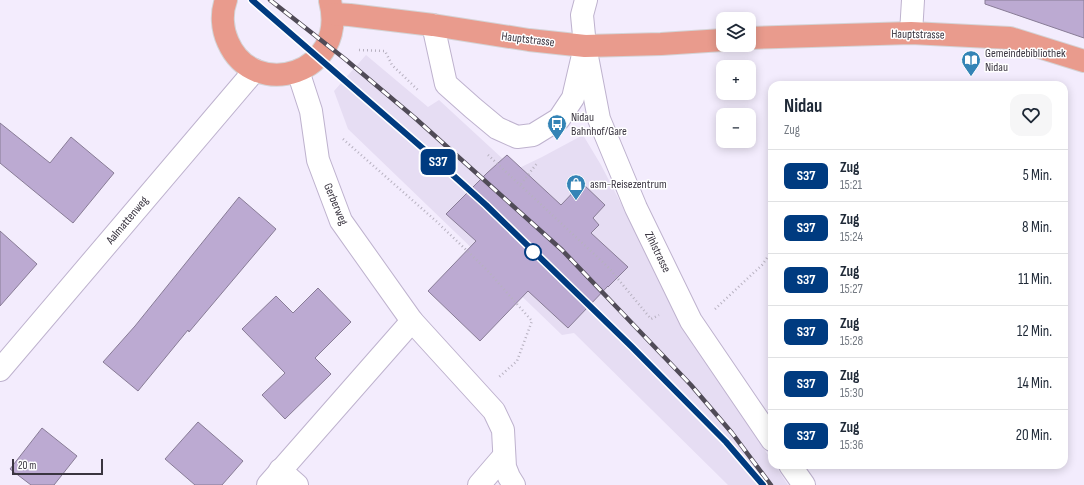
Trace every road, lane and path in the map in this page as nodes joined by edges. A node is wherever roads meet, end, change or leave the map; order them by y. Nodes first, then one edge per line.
1 (586, 0) edge
2 (913, 0) edge
3 (223, 1) edge
4 (332, 7) edge
5 (433, 25) junction
6 (910, 33) junction
7 (756, 38) edge
8 (716, 40) edge
9 (585, 46) junction
10 (1084, 61) edge
11 (255, 70) junction
12 (298, 71) junction
13 (311, 111) junction
14 (521, 184) dead end
15 (768, 257) edge
16 (687, 312) junction
17 (412, 321) junction
18 (0, 370) edge
19 (478, 394) junction
20 (768, 432) edge
21 (504, 456) junction
22 (793, 469) edge
23 (274, 478) edge
24 (297, 485) edge
25 (479, 485) edge
26 (514, 485) edge
27 (804, 485) edge

1 - 9 street
2 - 6 street
3 - 11 main road
4 - 5 main road, Hauptstrasse
4 - 12 main road
5 - 9 main road, Hauptstrasse
5 - 9 street
6 - 7 main road, Hauptstrasse
6 - 10 main road, Hauptstrasse
8 - 9 main road, Hauptstrasse
9 - 16 street, Zihlstrasse
11 - 12 main road
11 - 18 street, Aalmattenweg
12 - 13 street, Gerberweg
13 - 17 street, Gerberweg
13 - 19 path
14 - 16 path
15 - 16 path
16 - 20 street, Zihlstrasse
17 - 19 street, Gerberweg
17 - 23 street
19 - 21 street, Gerberweg
21 - 25 street
21 - 26 street
22 - 27 street
23 - 24 street

